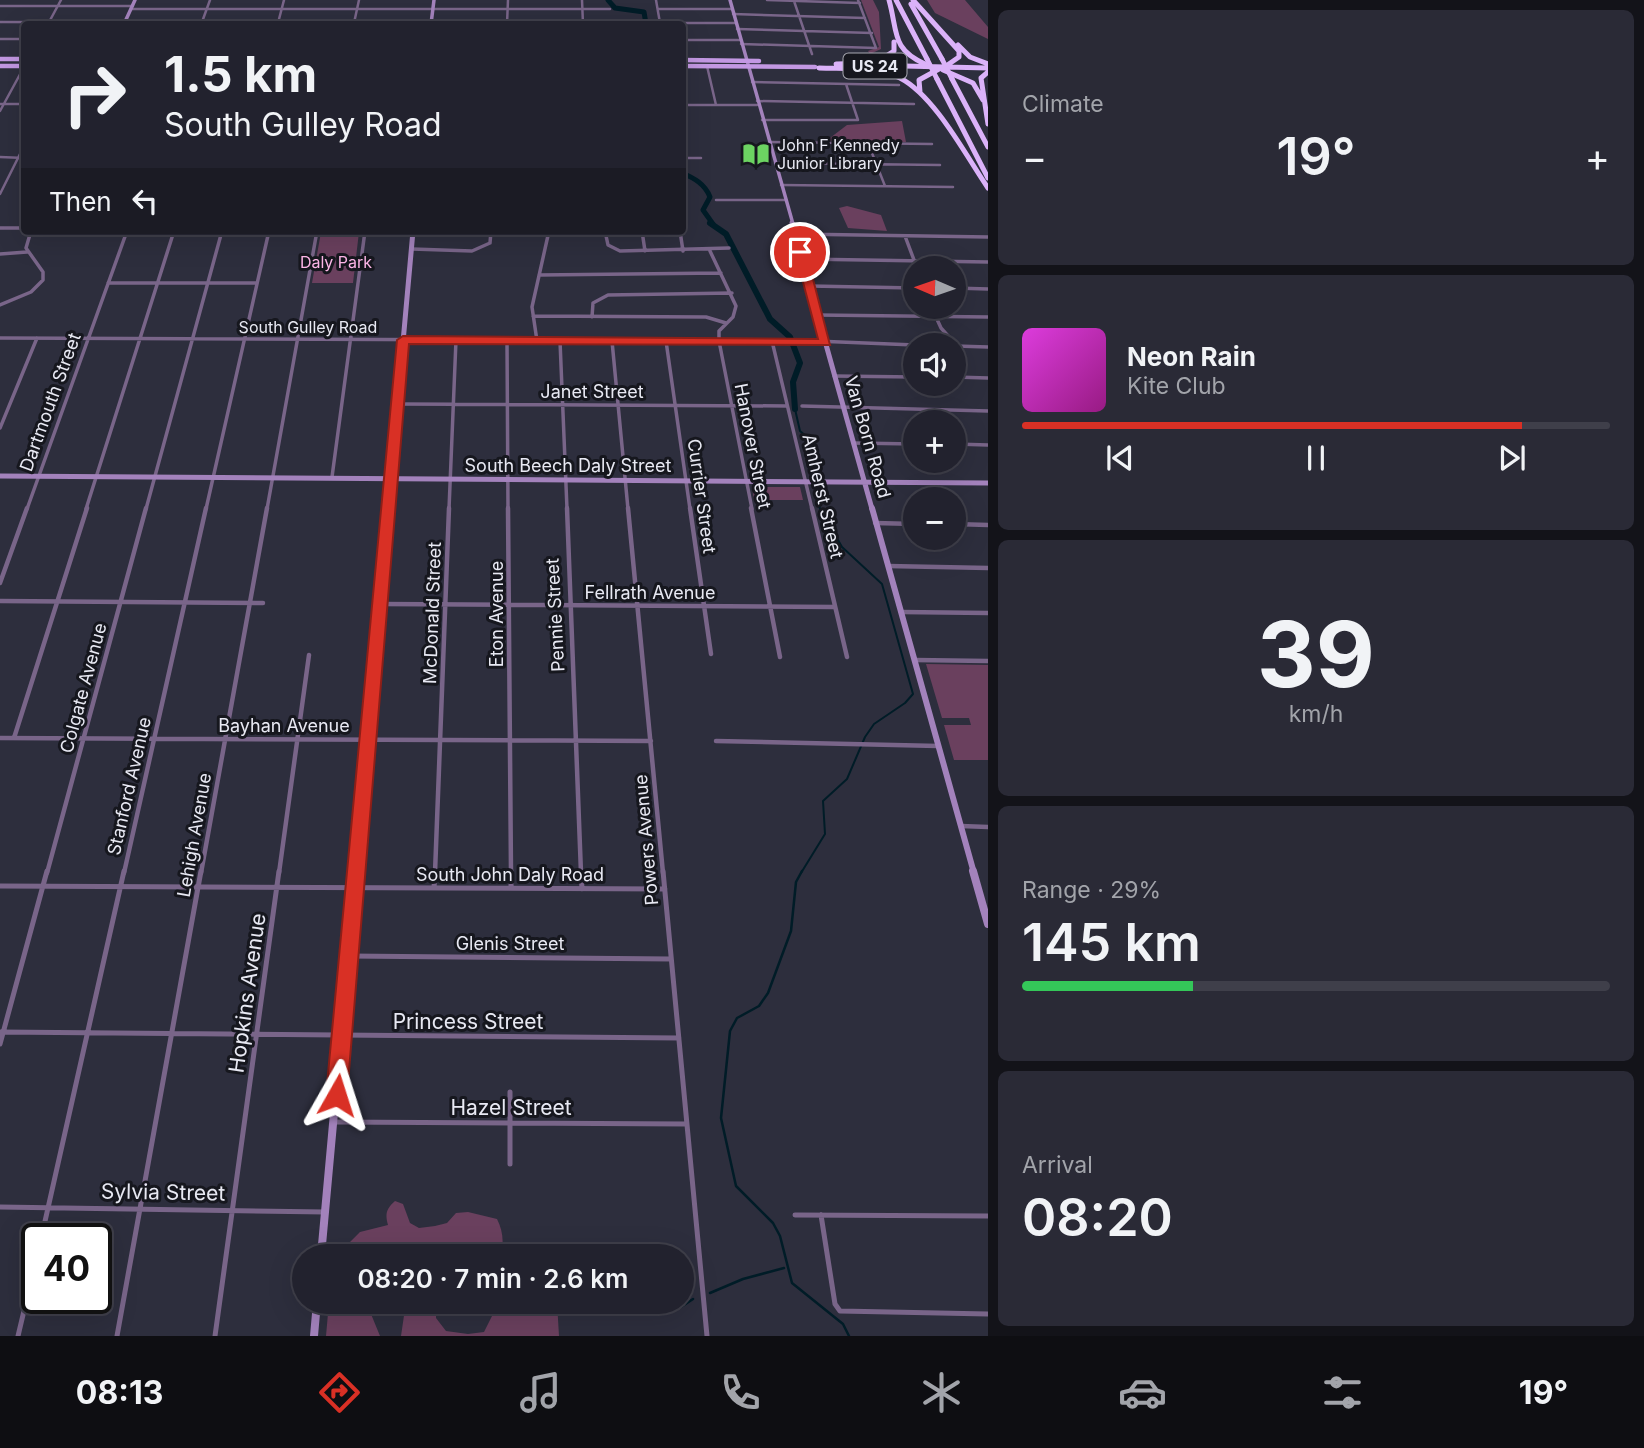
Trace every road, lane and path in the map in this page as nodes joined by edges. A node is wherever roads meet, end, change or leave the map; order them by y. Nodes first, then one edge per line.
1 (61, 0) edge
2 (135, 0) edge
3 (210, 0) edge
4 (284, 0) edge
5 (359, 0) edge
6 (434, 0) edge
7 (508, 0) edge
8 (582, 0) edge
9 (656, 0) edge
10 (730, 0) edge
11 (767, 0) edge
12 (794, 0) edge
13 (889, 0) edge
14 (896, 0) edge
15 (911, 0) edge
16 (859, 1) edge
17 (0, 6) edge
18 (58, 6) junction
19 (132, 7) junction
20 (282, 8) junction
21 (433, 8) junction
22 (507, 8) junction
23 (207, 9) junction
24 (357, 9) junction
25 (583, 9) junction
26 (610, 9) dead end
27 (658, 9) junction
28 (732, 9) junction
29 (733, 14) junction
30 (800, 16) junction
31 (866, 18) junction
32 (49, 21) edge
33 (126, 21) edge
34 (203, 21) edge
35 (279, 21) edge
36 (354, 21) edge
37 (432, 21) edge
38 (507, 21) edge
39 (583, 21) edge
40 (660, 21) edge
41 (0, 22) edge
42 (21, 22) edge
43 (735, 23) junction
44 (686, 24) edge
45 (737, 29) junction
46 (805, 31) junction
47 (872, 33) junction
48 (895, 35) junction
49 (949, 37) junction
50 (0, 39) edge
51 (21, 39) edge
52 (686, 40) edge
53 (741, 42) junction
54 (810, 46) junction
55 (812, 54) dead end
56 (21, 59) edge
57 (0, 62) edge
58 (686, 62) edge
59 (686, 63) edge
60 (747, 63) junction
61 (709, 64) junction
62 (21, 66) edge
63 (817, 66) junction
64 (939, 69) junction
65 (988, 69) edge
66 (21, 71) edge
67 (751, 82) junction
68 (846, 84) junction
69 (899, 85) dead end
70 (984, 100) junction
71 (925, 101) junction
72 (757, 103) junction
73 (853, 103) junction
74 (2, 104) edge
75 (21, 104) edge
76 (914, 104) dead end
77 (686, 105) edge
78 (716, 105) junction
79 (0, 111) edge
80 (762, 120) junction
81 (988, 124) edge
82 (769, 142) junction
83 (868, 144) junction
84 (932, 144) dead end
85 (988, 147) edge
86 (21, 153) edge
87 (0, 158) edge
88 (19, 158) junction
89 (686, 158) edge
90 (701, 158) dead end
91 (775, 163) junction
92 (877, 165) junction
93 (940, 165) dead end
94 (988, 178) edge
95 (781, 185) junction
96 (885, 186) junction
97 (953, 187) dead end
98 (988, 188) edge
99 (0, 194) edge
100 (716, 200) dead end
101 (785, 200) junction
102 (0, 228) edge
103 (21, 228) edge
104 (795, 234) junction
105 (29, 235) edge
106 (126, 235) edge
107 (173, 235) edge
108 (221, 235) edge
109 (268, 235) edge
110 (316, 235) edge
111 (364, 235) edge
112 (413, 235) edge
113 (491, 235) edge
114 (548, 235) edge
115 (606, 235) edge
116 (643, 235) edge
117 (681, 235) edge
118 (905, 236) junction
119 (988, 237) edge
120 (729, 248) dead end
121 (412, 249) junction
122 (645, 251) junction
123 (683, 251) junction
124 (710, 251) junction
125 (27, 252) junction
126 (0, 254) edge
127 (912, 256) edge
128 (802, 259) junction
129 (903, 261) edge
130 (966, 262) edge
131 (988, 262) edge
132 (721, 273) junction
133 (539, 275) junction
134 (108, 283) junction
135 (158, 283) junction
136 (207, 283) junction
137 (257, 284) junction
138 (810, 286) junction
139 (903, 288) edge
140 (966, 288) edge
141 (988, 289) edge
142 (732, 293) junction
143 (0, 305) edge
144 (817, 315) junction
145 (903, 316) edge
146 (533, 317) junction
147 (592, 317) junction
148 (966, 317) edge
149 (988, 317) edge
150 (726, 323) junction
151 (0, 338) edge
152 (37, 338) junction
153 (88, 339) junction
154 (140, 339) junction
155 (192, 339) junction
156 (245, 339) junction
157 (297, 340) junction
158 (350, 340) junction
159 (403, 340) junction
160 (456, 340) junction
161 (507, 341) junction
162 (537, 341) junction
163 (560, 341) junction
164 (612, 341) junction
165 (666, 341) junction
166 (719, 341) junction
167 (772, 341) junction
168 (825, 343) junction
169 (903, 345) edge
170 (966, 346) edge
171 (988, 346) edge
172 (834, 376) junction
173 (903, 377) edge
174 (966, 377) edge
175 (988, 378) edge
176 (398, 404) junction
177 (454, 404) junction
178 (508, 404) junction
179 (564, 405) junction
180 (619, 405) junction
181 (675, 405) junction
182 (731, 406) junction
183 (787, 406) junction
184 (802, 406) dead end
185 (842, 406) junction
186 (988, 411) edge
187 (0, 429) edge
188 (853, 443) junction
189 (903, 444) edge
190 (966, 444) edge
191 (988, 445) edge
192 (0, 476) edge
193 (38, 476) junction
194 (97, 476) junction
195 (156, 477) junction
196 (214, 477) junction
197 (273, 477) junction
198 (332, 478) junction
199 (391, 478) junction
200 (451, 478) junction
201 (509, 479) junction
202 (566, 479) junction
203 (625, 479) junction
204 (685, 480) junction
205 (745, 480) junction
206 (804, 481) junction
207 (863, 481) junction
208 (988, 483) edge
209 (875, 523) junction
210 (903, 524) edge
211 (966, 524) edge
212 (988, 525) edge
213 (887, 566) junction
214 (988, 568) edge
215 (0, 583) edge
216 (0, 601) edge
217 (57, 601) junction
218 (121, 602) junction
219 (185, 602) junction
220 (250, 603) junction
221 (263, 603) dead end
222 (380, 604) junction
223 (446, 604) junction
224 (510, 604) junction
225 (569, 605) junction
226 (639, 606) junction
227 (704, 606) junction
228 (770, 607) junction
229 (835, 607) junction
230 (900, 612) junction
231 (988, 614) edge
232 (711, 654) dead end
233 (309, 655) dead end
234 (780, 657) dead end
235 (847, 657) dead end
236 (914, 660) junction
237 (988, 661) edge
238 (0, 738) edge
239 (14, 738) junction
240 (84, 738) junction
241 (154, 738) junction
242 (226, 739) junction
243 (297, 739) junction
244 (369, 740) junction
245 (440, 740) junction
246 (510, 740) junction
247 (575, 740) junction
248 (651, 741) junction
249 (716, 741) dead end
250 (938, 746) junction
251 (960, 826) junction
252 (988, 827) edge
253 (0, 886) edge
254 (43, 886) junction
255 (121, 886) junction
256 (199, 887) junction
257 (277, 887) junction
258 (355, 888) junction
259 (435, 888) junction
260 (511, 888) junction
261 (582, 889) junction
262 (665, 889) junction
263 (983, 892) edge
264 (988, 924) edge
265 (349, 956) junction
266 (671, 959) junction
267 (2, 1032) edge
268 (88, 1033) junction
269 (172, 1033) junction
270 (257, 1035) junction
271 (342, 1036) junction
272 (679, 1038) junction
273 (0, 1044) edge
274 (510, 1092) dead end
275 (334, 1122) junction
276 (510, 1123) junction
277 (687, 1124) junction
278 (510, 1164) dead end
279 (0, 1207) edge
280 (48, 1207) junction
281 (140, 1209) junction
282 (233, 1210) junction
283 (326, 1212) junction
284 (796, 1215) dead end
285 (821, 1215) junction
286 (988, 1216) edge
287 (44, 1223) edge
288 (322, 1244) edge
289 (23, 1314) edge
290 (316, 1314) edge
291 (988, 1314) edge
292 (18, 1336) edge
293 (117, 1336) edge
294 (215, 1336) edge
295 (314, 1336) edge
296 (707, 1336) edge

1 - 18 street
2 - 19 main road
3 - 23 street
4 - 20 street
5 - 24 street
6 - 21 main road
7 - 22 street
8 - 25 street
9 - 27 street
10 - 28 main road, Van Born Road
11 - 12 street
12 - 16 street
12 - 30 street
13 - 48 highway
14 - 94 highway, bridge
15 - 49 highway
15 - 85 highway, bridge
16 - 31 street
17 - 18 street
18 - 19 street
18 - 32 street
19 - 23 street
19 - 33 main road
20 - 23 street
20 - 24 street
20 - 35 street
21 - 22 street
21 - 24 street
21 - 37 main road
22 - 25 street
22 - 38 street
23 - 34 street
24 - 36 street
25 - 26 street
25 - 39 street
27 - 28 street
27 - 40 street
28 - 29 main road, Van Born Road
29 - 30 street
29 - 43 main road, Van Born Road
30 - 31 street
30 - 46 street
31 - 47 street
41 - 42 street
43 - 44 street
43 - 45 main road, Van Born Road
45 - 46 street
45 - 53 main road, Van Born Road
46 - 47 street
46 - 54 street
47 - 54 street
48 - 63 highway
48 - 64 highway
49 - 64 highway
49 - 65 highway
50 - 51 street
52 - 53 street
53 - 54 street
53 - 60 main road, Van Born Road
54 - 55 street
56 - 57 main road
57 - 62 main road
58 - 61 main road, US 24
59 - 61 main road, US 24
60 - 61 main road, US 24
60 - 63 main road, US 24
60 - 67 main road, Van Born Road
61 - 78 street
63 - 64 highway, US 24
63 - 71 highway
64 - 65 highway, US 24
64 - 70 highway
64 - 71 highway
65 - 70 highway
66 - 74 street
67 - 68 street
67 - 72 main road, Van Born Road
68 - 69 street
68 - 73 street
70 - 81 highway
71 - 98 highway
72 - 73 street
72 - 78 street
72 - 80 main road, Van Born Road
73 - 76 street
73 - 80 street
74 - 75 street
74 - 79 street
77 - 78 street
80 - 82 main road, Van Born Road
82 - 83 street
82 - 91 main road, Van Born Road
83 - 84 street
83 - 92 street
86 - 88 street
87 - 88 street
88 - 99 street
89 - 90 street
91 - 92 street
91 - 95 main road, Van Born Road
92 - 93 street
92 - 96 street
95 - 96 street
95 - 101 main road, Van Born Road
96 - 97 street
100 - 101 street
101 - 104 main road, Van Born Road
102 - 103 street
104 - 118 street
104 - 128 main road, Van Born Road
105 - 125 street
106 - 134 street, Dartmouth Street
107 - 135 street
108 - 136 street, Colgate Avenue
109 - 137 street, Stanford Avenue
110 - 157 street, Lehigh Avenue
111 - 158 street
112 - 121 main road
113 - 121 street
114 - 133 street
115 - 122 street
116 - 122 street
117 - 123 street
118 - 119 street
118 - 127 street
120 - 124 street
121 - 159 main road
122 - 123 street
123 - 124 street
124 - 132 street
125 - 126 street
125 - 143 street
128 - 129 street
128 - 138 main road, Van Born Road
130 - 131 street
132 - 133 street
132 - 142 street
133 - 146 street
134 - 135 street
134 - 153 street, Dartmouth Street
135 - 136 street
135 - 154 street
136 - 137 street
136 - 155 street, Colgate Avenue
137 - 156 street, Stanford Avenue
138 - 139 street
138 - 144 main road, Van Born Road
140 - 141 street
142 - 147 street
142 - 150 street
144 - 145 street
144 - 168 main road, Van Born Road
146 - 147 street
146 - 162 street
147 - 150 street
148 - 149 street
150 - 166 street
151 - 152 street, South Gulley Road
152 - 153 street, South Gulley Road
152 - 187 street
153 - 154 street, South Gulley Road
153 - 193 street, Dartmouth Street
154 - 155 street, South Gulley Road
154 - 194 street
155 - 156 street, South Gulley Road
155 - 195 street, Colgate Avenue
156 - 157 street, South Gulley Road
156 - 196 street, Stanford Avenue
157 - 158 street, South Gulley Road
157 - 197 street, Lehigh Avenue
158 - 159 street, South Gulley Road
158 - 198 street
159 - 160 street, South Gulley Road
159 - 176 main road
160 - 161 street, South Gulley Road
160 - 177 street, McDonald Street
161 - 162 street, South Gulley Road
161 - 178 street, Eton Avenue
162 - 163 street, South Gulley Road
163 - 164 street, South Gulley Road
163 - 179 street, Pennie Street
164 - 165 street, South Gulley Road
164 - 180 street, Powers Avenue
165 - 166 street, South Gulley Road
165 - 181 street, Currier Street
166 - 167 street, South Gulley Road
166 - 182 street, Hanover Street
167 - 168 street, South Gulley Road
167 - 183 street, Amherst Street
168 - 169 street, South Gulley Road
168 - 172 main road, Van Born Road
170 - 171 street
172 - 173 street
172 - 185 main road, Van Born Road
174 - 175 street
176 - 177 street, Janet Street
176 - 199 main road
177 - 178 street, Janet Street
177 - 200 street, McDonald Street
178 - 179 street, Janet Street
178 - 201 street, Eton Avenue
179 - 180 street, Janet Street
179 - 202 street, Pennie Street
180 - 181 street, Janet Street
180 - 203 street, Powers Avenue
181 - 182 street, Janet Street
181 - 204 street, Currier Street
182 - 183 street, Janet Street
182 - 205 street, Hanover Street
183 - 206 street, Amherst Street
184 - 185 street
185 - 186 street
185 - 188 main road, Van Born Road
188 - 189 street
188 - 207 main road, Van Born Road
190 - 191 street
192 - 193 main road, South Beech Daly Street
193 - 194 main road, South Beech Daly Street
193 - 215 street, Dartmouth Street
194 - 195 main road, South Beech Daly Street
194 - 217 street
195 - 196 main road, South Beech Daly Street
195 - 218 street, Colgate Avenue
196 - 197 main road, South Beech Daly Street
196 - 219 street, Stanford Avenue
197 - 198 main road, South Beech Daly Street
197 - 220 street, Lehigh Avenue
198 - 199 main road, South Beech Daly Street
199 - 200 main road, South Beech Daly Street
199 - 222 main road
200 - 201 main road, South Beech Daly Street
200 - 223 street, McDonald Street
201 - 202 main road, South Beech Daly Street
201 - 224 street, Eton Avenue
202 - 203 main road, South Beech Daly Street
202 - 225 street, Pennie Street
203 - 204 main road, South Beech Daly Street
203 - 226 street, Powers Avenue
204 - 205 main road, South Beech Daly Street
204 - 227 street, Currier Street
205 - 206 main road, South Beech Daly Street
205 - 228 street, Hanover Street
206 - 207 main road, South Beech Daly Street
206 - 229 street, Amherst Street
207 - 208 main road, South Beech Daly Street
207 - 209 main road, Van Born Road
209 - 210 street
209 - 213 main road, Van Born Road
211 - 212 street
213 - 214 street
213 - 230 main road, Van Born Road
216 - 217 street
217 - 218 street
217 - 239 street
218 - 219 street
218 - 240 street, Colgate Avenue
219 - 220 street
219 - 241 street, Stanford Avenue
220 - 221 street
220 - 242 street, Lehigh Avenue
222 - 223 street, Fellrath Avenue
222 - 244 main road
223 - 224 street, Fellrath Avenue
223 - 245 street, McDonald Street
224 - 225 street, Fellrath Avenue
224 - 246 street, Eton Avenue
225 - 226 street, Fellrath Avenue
225 - 247 street, Pennie Street
226 - 227 street, Fellrath Avenue
226 - 248 street, Powers Avenue
227 - 228 street, Fellrath Avenue
227 - 232 street, Currier Street
228 - 229 street, Fellrath Avenue
228 - 234 street, Hanover Street
229 - 235 street, Amherst Street
230 - 231 street
230 - 236 main road, Van Born Road
233 - 243 street, Hopkins Avenue
236 - 237 street
236 - 250 main road, Van Born Road
238 - 239 street, Bayhan Avenue
239 - 240 street, Bayhan Avenue
240 - 241 street, Bayhan Avenue
240 - 254 street, Colgate Avenue
241 - 242 street, Bayhan Avenue
241 - 255 street, Stanford Avenue
242 - 243 street, Bayhan Avenue
242 - 256 street, Lehigh Avenue
243 - 244 street, Bayhan Avenue
243 - 257 street, Hopkins Avenue
244 - 245 street, Bayhan Avenue
244 - 258 main road
245 - 246 street, Bayhan Avenue
245 - 259 street, McDonald Street
246 - 247 street, Bayhan Avenue
246 - 260 street, Eton Avenue
247 - 248 street, Bayhan Avenue
247 - 261 street, Pennie Street
248 - 262 street, Powers Avenue
249 - 250 street
250 - 251 main road, Van Born Road
251 - 252 street
251 - 263 main road, Van Born Road
253 - 254 street, South John Daly Road
254 - 255 street, South John Daly Road
254 - 267 street, Colgate Avenue
255 - 256 street, South John Daly Road
255 - 268 street, Stanford Avenue
256 - 257 street, South John Daly Road
256 - 269 street, Lehigh Avenue
257 - 258 street, South John Daly Road
257 - 270 street, Hopkins Avenue
258 - 259 street, South John Daly Road
258 - 265 main road
259 - 260 street, South John Daly Road
260 - 261 street, South John Daly Road
261 - 262 street, South John Daly Road
262 - 266 street, Powers Avenue
263 - 264 main road, Van Born Road
265 - 266 street, Glenis Street
265 - 271 main road
266 - 272 street, Powers Avenue
267 - 268 street, Princess Street
267 - 273 street, Colgate Avenue
268 - 269 street, Princess Street
268 - 280 street, Stanford Avenue
269 - 270 street, Princess Street
269 - 281 street, Lehigh Avenue
270 - 271 street, Princess Street
270 - 282 street, Hopkins Avenue
271 - 272 street, Princess Street
271 - 275 main road
272 - 277 street, Powers Avenue
274 - 276 street
275 - 276 street, Hazel Street
275 - 283 main road
276 - 277 street, Hazel Street
276 - 278 street
277 - 296 street, Powers Avenue
279 - 280 street, Sylvia Street
280 - 281 street, Sylvia Street
280 - 287 street, Stanford Avenue
281 - 282 street, Sylvia Street
281 - 293 street, Lehigh Avenue
282 - 283 street, Sylvia Street
282 - 294 street, Hopkins Avenue
283 - 288 main road
284 - 285 street
285 - 286 street
285 - 291 street
289 - 292 street
290 - 295 main road

